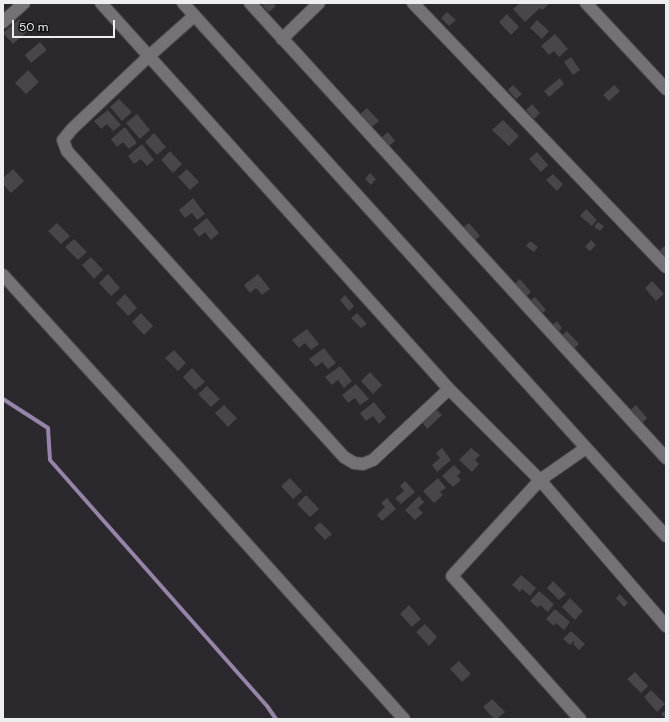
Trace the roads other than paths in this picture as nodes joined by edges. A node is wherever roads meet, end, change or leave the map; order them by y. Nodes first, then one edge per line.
1 (24, 3) edge
2 (101, 3) edge
3 (183, 3) edge
4 (250, 3) edge
5 (319, 3) edge
6 (413, 3) edge
7 (586, 3) edge
8 (194, 16) junction
9 (3, 22) edge
10 (282, 39) junction
11 (149, 56) junction
12 (666, 89) edge
13 (666, 267) edge
14 (3, 275) edge
15 (449, 389) junction
16 (586, 448) junction
17 (666, 458) edge
18 (540, 480) junction
19 (666, 536) edge
20 (666, 626) edge
21 (404, 719) edge
22 (580, 719) edge

1 - 9 street
2 - 11 street
3 - 8 street
4 - 10 street
5 - 10 street
6 - 13 street
7 - 12 street
8 - 11 street
8 - 16 street
10 - 17 street
11 - 15 street
11 - 15 street
14 - 21 street
15 - 18 street
16 - 18 street
16 - 19 street
18 - 20 street
18 - 22 street

